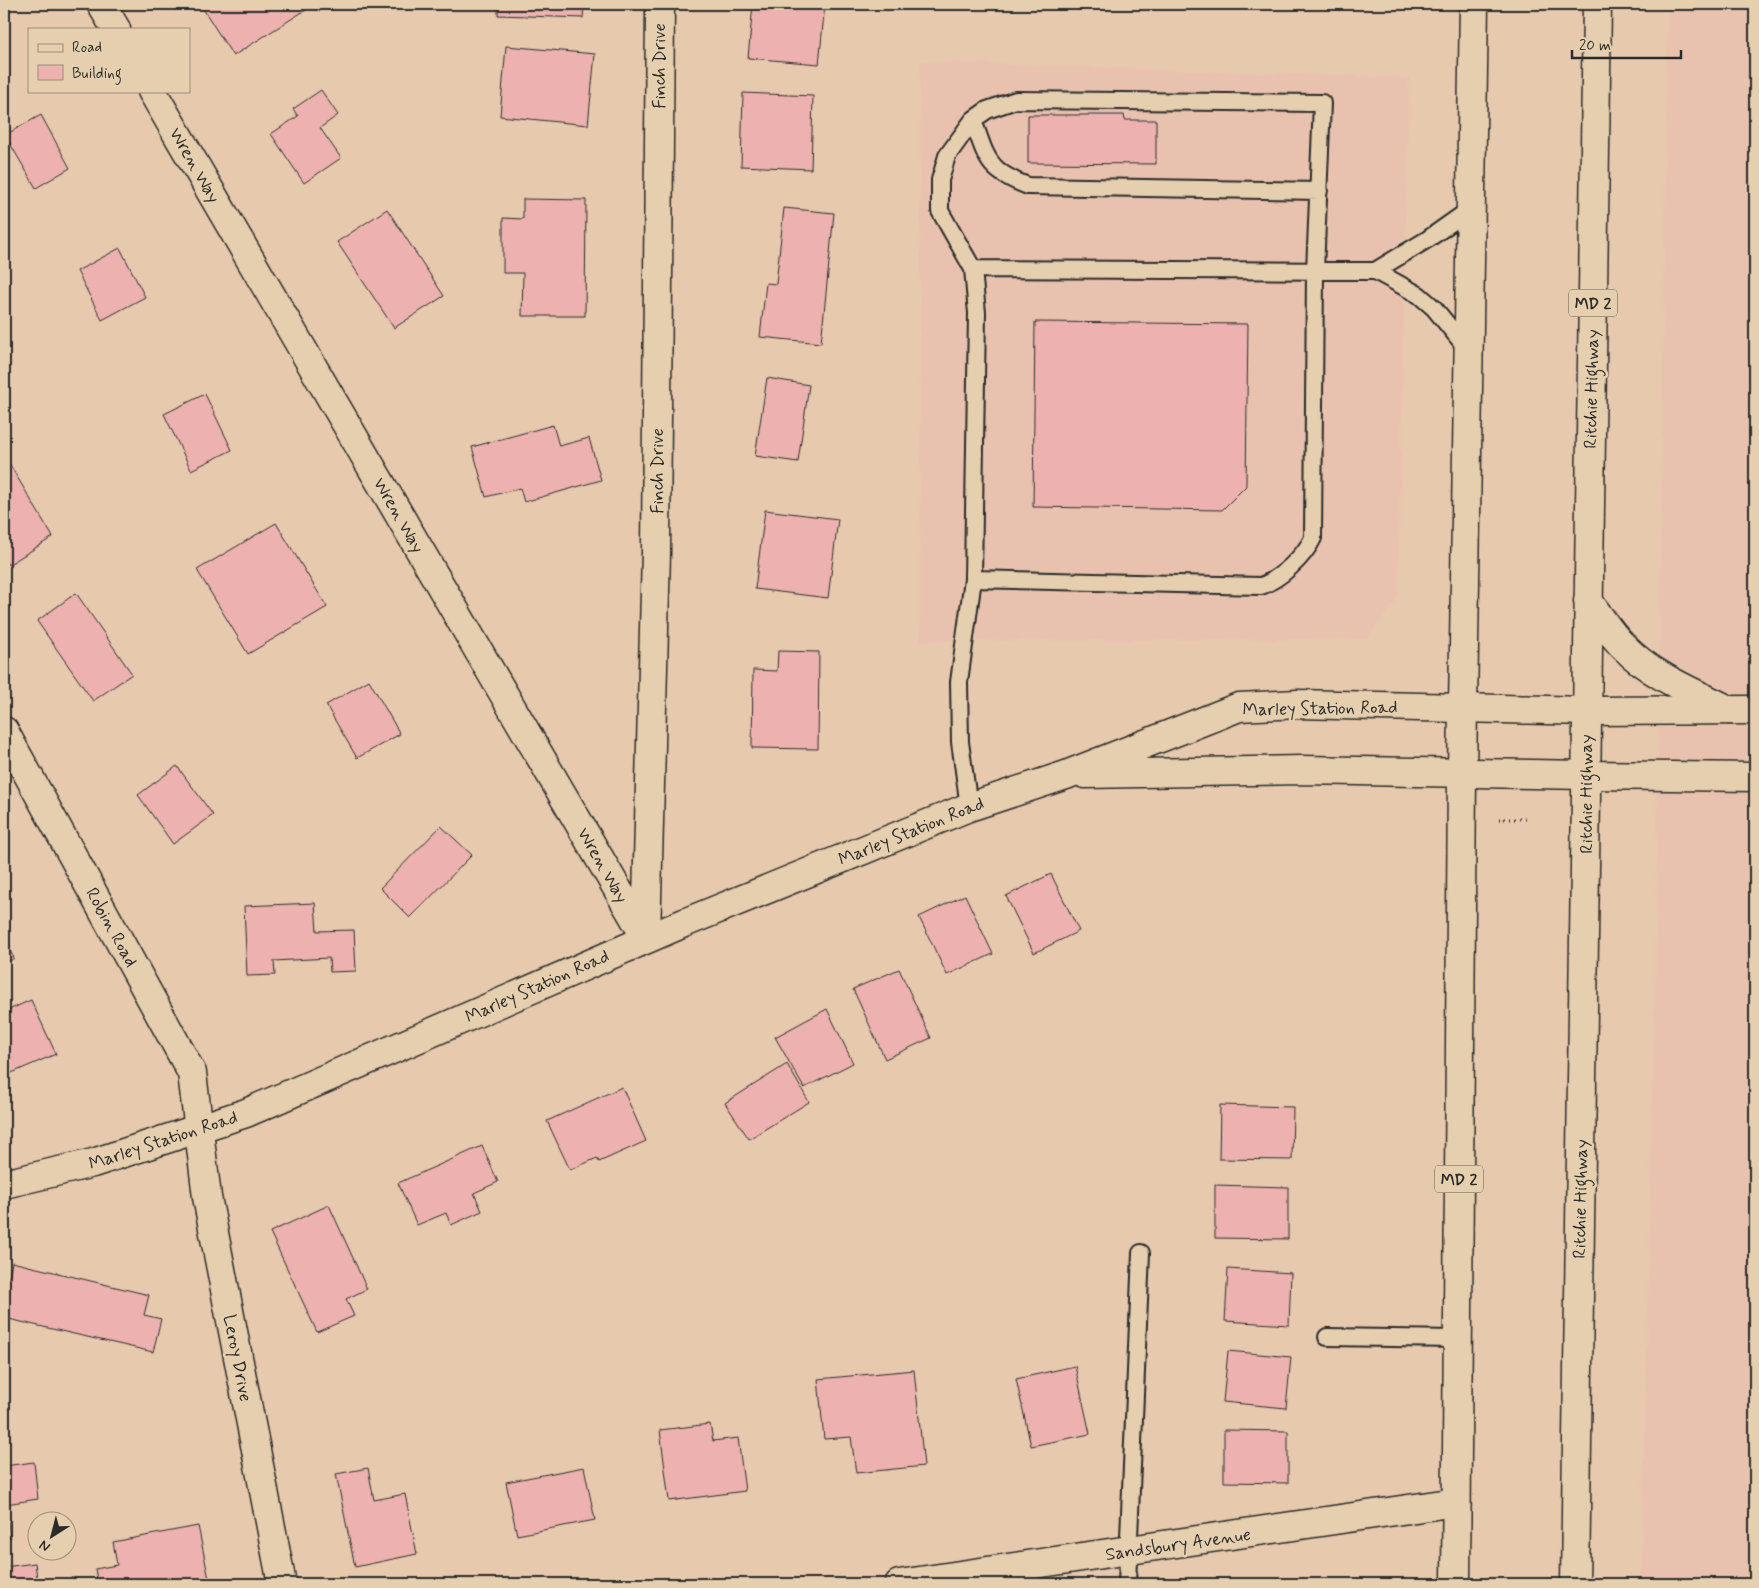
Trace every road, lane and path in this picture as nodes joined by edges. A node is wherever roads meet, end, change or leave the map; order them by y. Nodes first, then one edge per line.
1 (101, 4) edge
2 (660, 4) edge
3 (1474, 4) edge
4 (1597, 4) edge
5 (115, 28) edge
6 (153, 92) edge
7 (973, 120) junction
8 (1319, 191) junction
9 (1472, 208) junction
10 (973, 269) junction
11 (1315, 270) junction
12 (1375, 271) junction
13 (1470, 353) junction
14 (973, 579) junction
15 (1588, 602) junction
16 (1464, 708) junction
17 (1742, 710) edge
18 (1587, 711) junction
19 (4, 731) edge
20 (1462, 773) junction
21 (1586, 774) junction
22 (1066, 775) junction
23 (1755, 777) edge
24 (969, 807) junction
25 (1499, 819) dead end
26 (1529, 819) dead end
27 (646, 938) junction
28 (198, 1130) junction
29 (4, 1184) edge
30 (1141, 1253) dead end
31 (1327, 1337) dead end
32 (1457, 1339) junction
33 (1456, 1502) junction
34 (1129, 1551) junction
35 (282, 1584) edge
36 (899, 1584) edge
37 (1127, 1584) edge
38 (1456, 1584) edge
39 (1575, 1584) edge

1 - 5 main road
2 - 27 main road, Finch Drive
3 - 9 main road, MD 2
4 - 15 main road, Ritchie Highway / MD 2
6 - 27 main road, Wren Way
7 - 8 lane
7 - 8 lane
7 - 10 lane
8 - 11 lane
9 - 12 lane
9 - 13 main road, MD 2
10 - 11 lane
10 - 14 lane
11 - 12 lane
11 - 14 lane
12 - 13 lane
13 - 16 main road, MD 2
14 - 24 lane
15 - 17 main road
15 - 18 main road, Ritchie Highway / MD 2
16 - 18 main road, Marley Station Road
16 - 20 main road, MD 2
16 - 22 main road, Marley Station Road
17 - 18 main road, Marley Station Road
18 - 21 main road, Ritchie Highway / MD 2
19 - 28 main road, Robin Road
20 - 21 main road, Marley Station Road
20 - 22 main road, Marley Station Road
20 - 32 main road, MD 2
21 - 23 main road, Marley Station Road
21 - 39 main road, Ritchie Highway / MD 2
22 - 24 main road, Marley Station Road
24 - 27 main road, Marley Station Road
25 - 26 path
27 - 28 main road, Marley Station Road
28 - 29 main road, Marley Station Road
28 - 35 main road, Leroy Drive
30 - 34 lane
31 - 32 lane
32 - 33 main road, MD 2
33 - 34 main road, Sandsbury Avenue
33 - 38 main road, MD 2
34 - 36 main road, Sandsbury Avenue
34 - 37 lane

